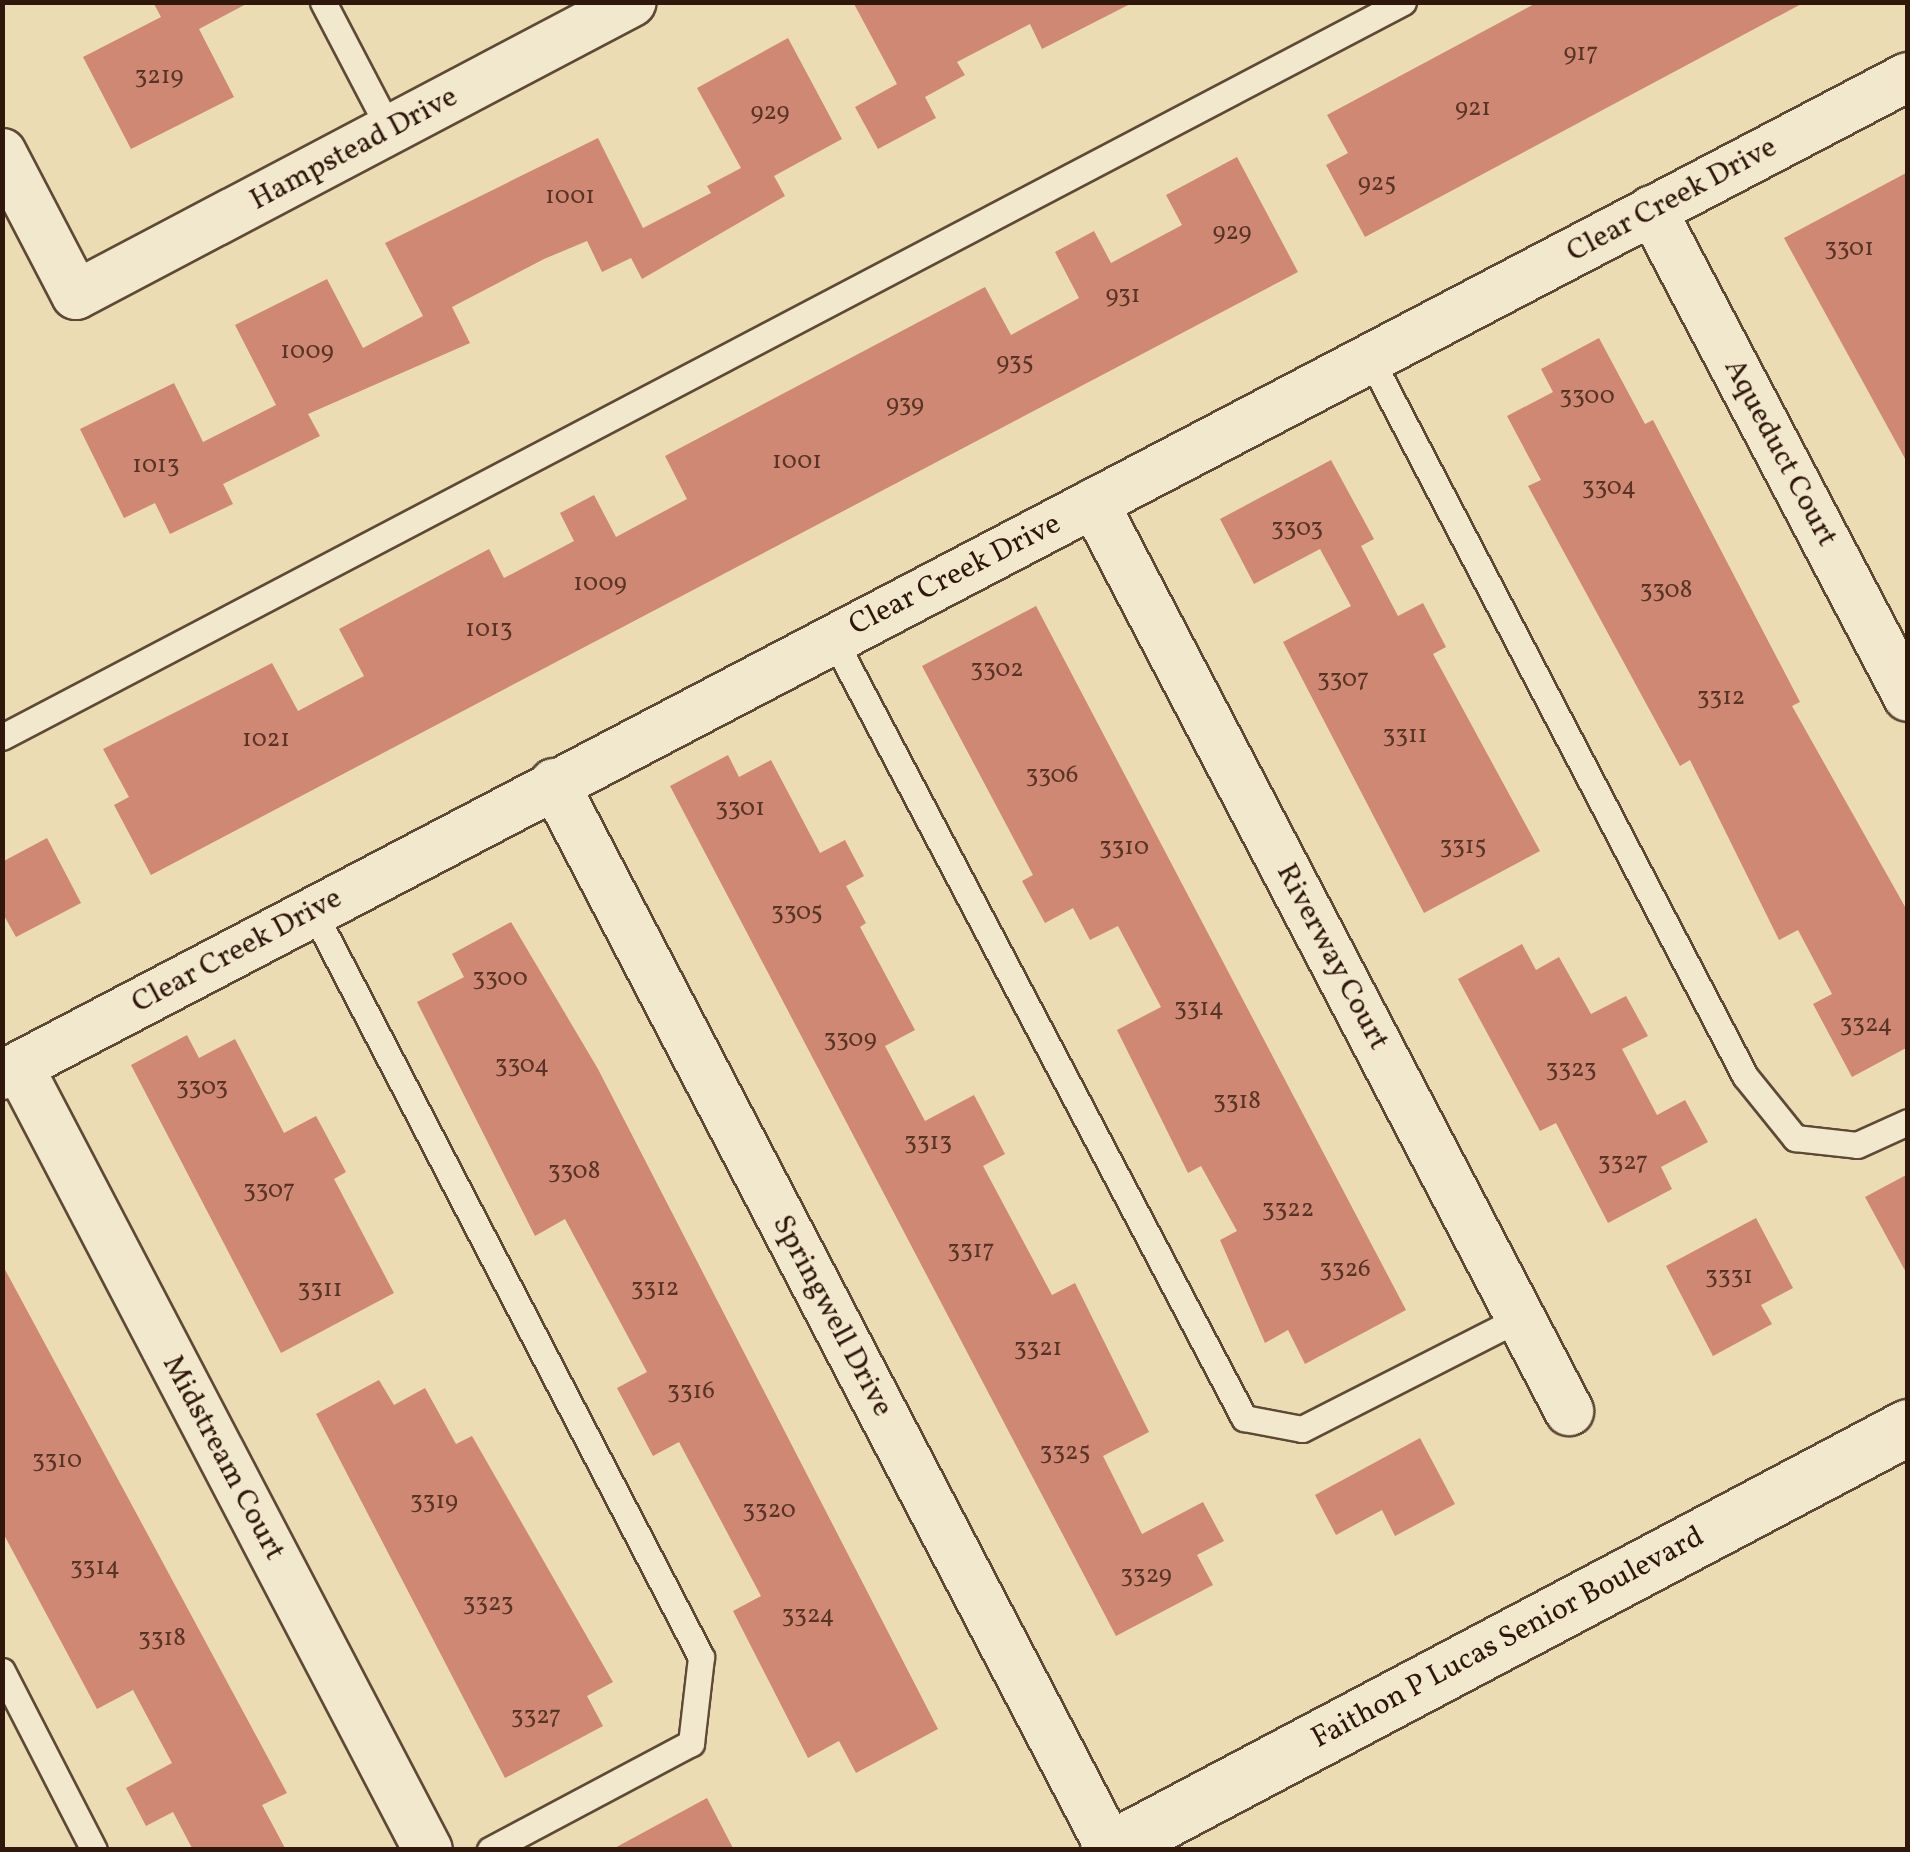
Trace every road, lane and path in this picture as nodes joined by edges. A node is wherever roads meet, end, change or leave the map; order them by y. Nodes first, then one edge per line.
1 (323, 2) edge
2 (632, 2) edge
3 (1404, 2) edge
4 (1908, 77) edge
5 (390, 130) junction
6 (2, 154) edge
7 (1652, 210) junction
8 (1370, 358) junction
9 (1094, 503) junction
10 (833, 638) junction
11 (1908, 697) edge
12 (2, 737) edge
13 (554, 783) junction
14 (313, 911) junction
15 (11, 1071) edge
16 (1908, 1122) edge
17 (1520, 1318) junction
18 (1570, 1411) dead end
19 (1908, 1427) edge
20 (2, 1671) edge
21 (1109, 1849) edge
22 (94, 1850) edge
23 (428, 1850) edge
24 (490, 1850) edge

1 - 5 lane
2 - 5 street, Hampstead Drive
3 - 12 lane
4 - 7 street, Clear Creek Drive
5 - 6 street, Hampstead Drive
7 - 8 street, Clear Creek Drive
7 - 11 street, Aqueduct Court
8 - 9 street, Clear Creek Drive
8 - 16 lane
9 - 10 street, Clear Creek Drive
9 - 17 street, Riverway Court
10 - 13 street, Clear Creek Drive
10 - 17 lane
13 - 14 street, Clear Creek Drive
13 - 21 street, Springwell Drive
14 - 15 street, Clear Creek Drive
14 - 24 lane
15 - 23 street, Midstream Court
17 - 18 street, Riverway Court
19 - 21 street, Faithon P Lucas Senior Boulevard
20 - 22 lane

